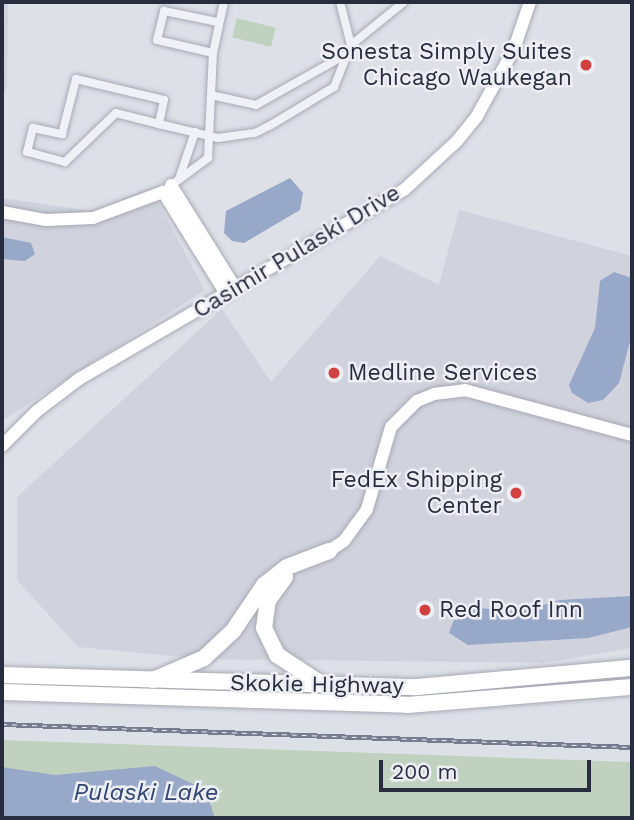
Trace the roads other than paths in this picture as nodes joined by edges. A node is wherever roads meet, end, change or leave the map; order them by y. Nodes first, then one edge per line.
1 (224, 2) edge
2 (340, 2) edge
3 (404, 2) edge
4 (530, 2) edge
5 (217, 22) junction
6 (351, 46) junction
7 (213, 52) junction
8 (343, 56) junction
9 (211, 95) junction
10 (159, 124) junction
11 (195, 132) junction
12 (208, 135) junction
13 (171, 185) junction
14 (2, 212) edge
15 (231, 292) junction
16 (632, 435) edge
17 (2, 446) edge
18 (329, 551) junction
19 (632, 668) edge
20 (2, 675) edge
21 (152, 680) junction
22 (326, 686) junction
23 (632, 687) edge
24 (2, 692) edge

1 - 5 street
2 - 6 street
3 - 6 street
4 - 15 street, Casimir Pulaski Drive
5 - 7 street
5 - 7 street
6 - 8 street
7 - 9 street
8 - 9 street
8 - 12 street
9 - 12 street
10 - 10 street
10 - 11 street
11 - 12 street
11 - 13 street
12 - 13 street
13 - 14 street
13 - 15 street
15 - 17 street, Casimir Pulaski Drive
16 - 18 street
18 - 21 highway
18 - 22 highway
19 - 22 highway, Skokie Highway
20 - 21 highway, Skokie Highway
21 - 22 highway, Skokie Highway
23 - 24 highway, Skokie Highway

